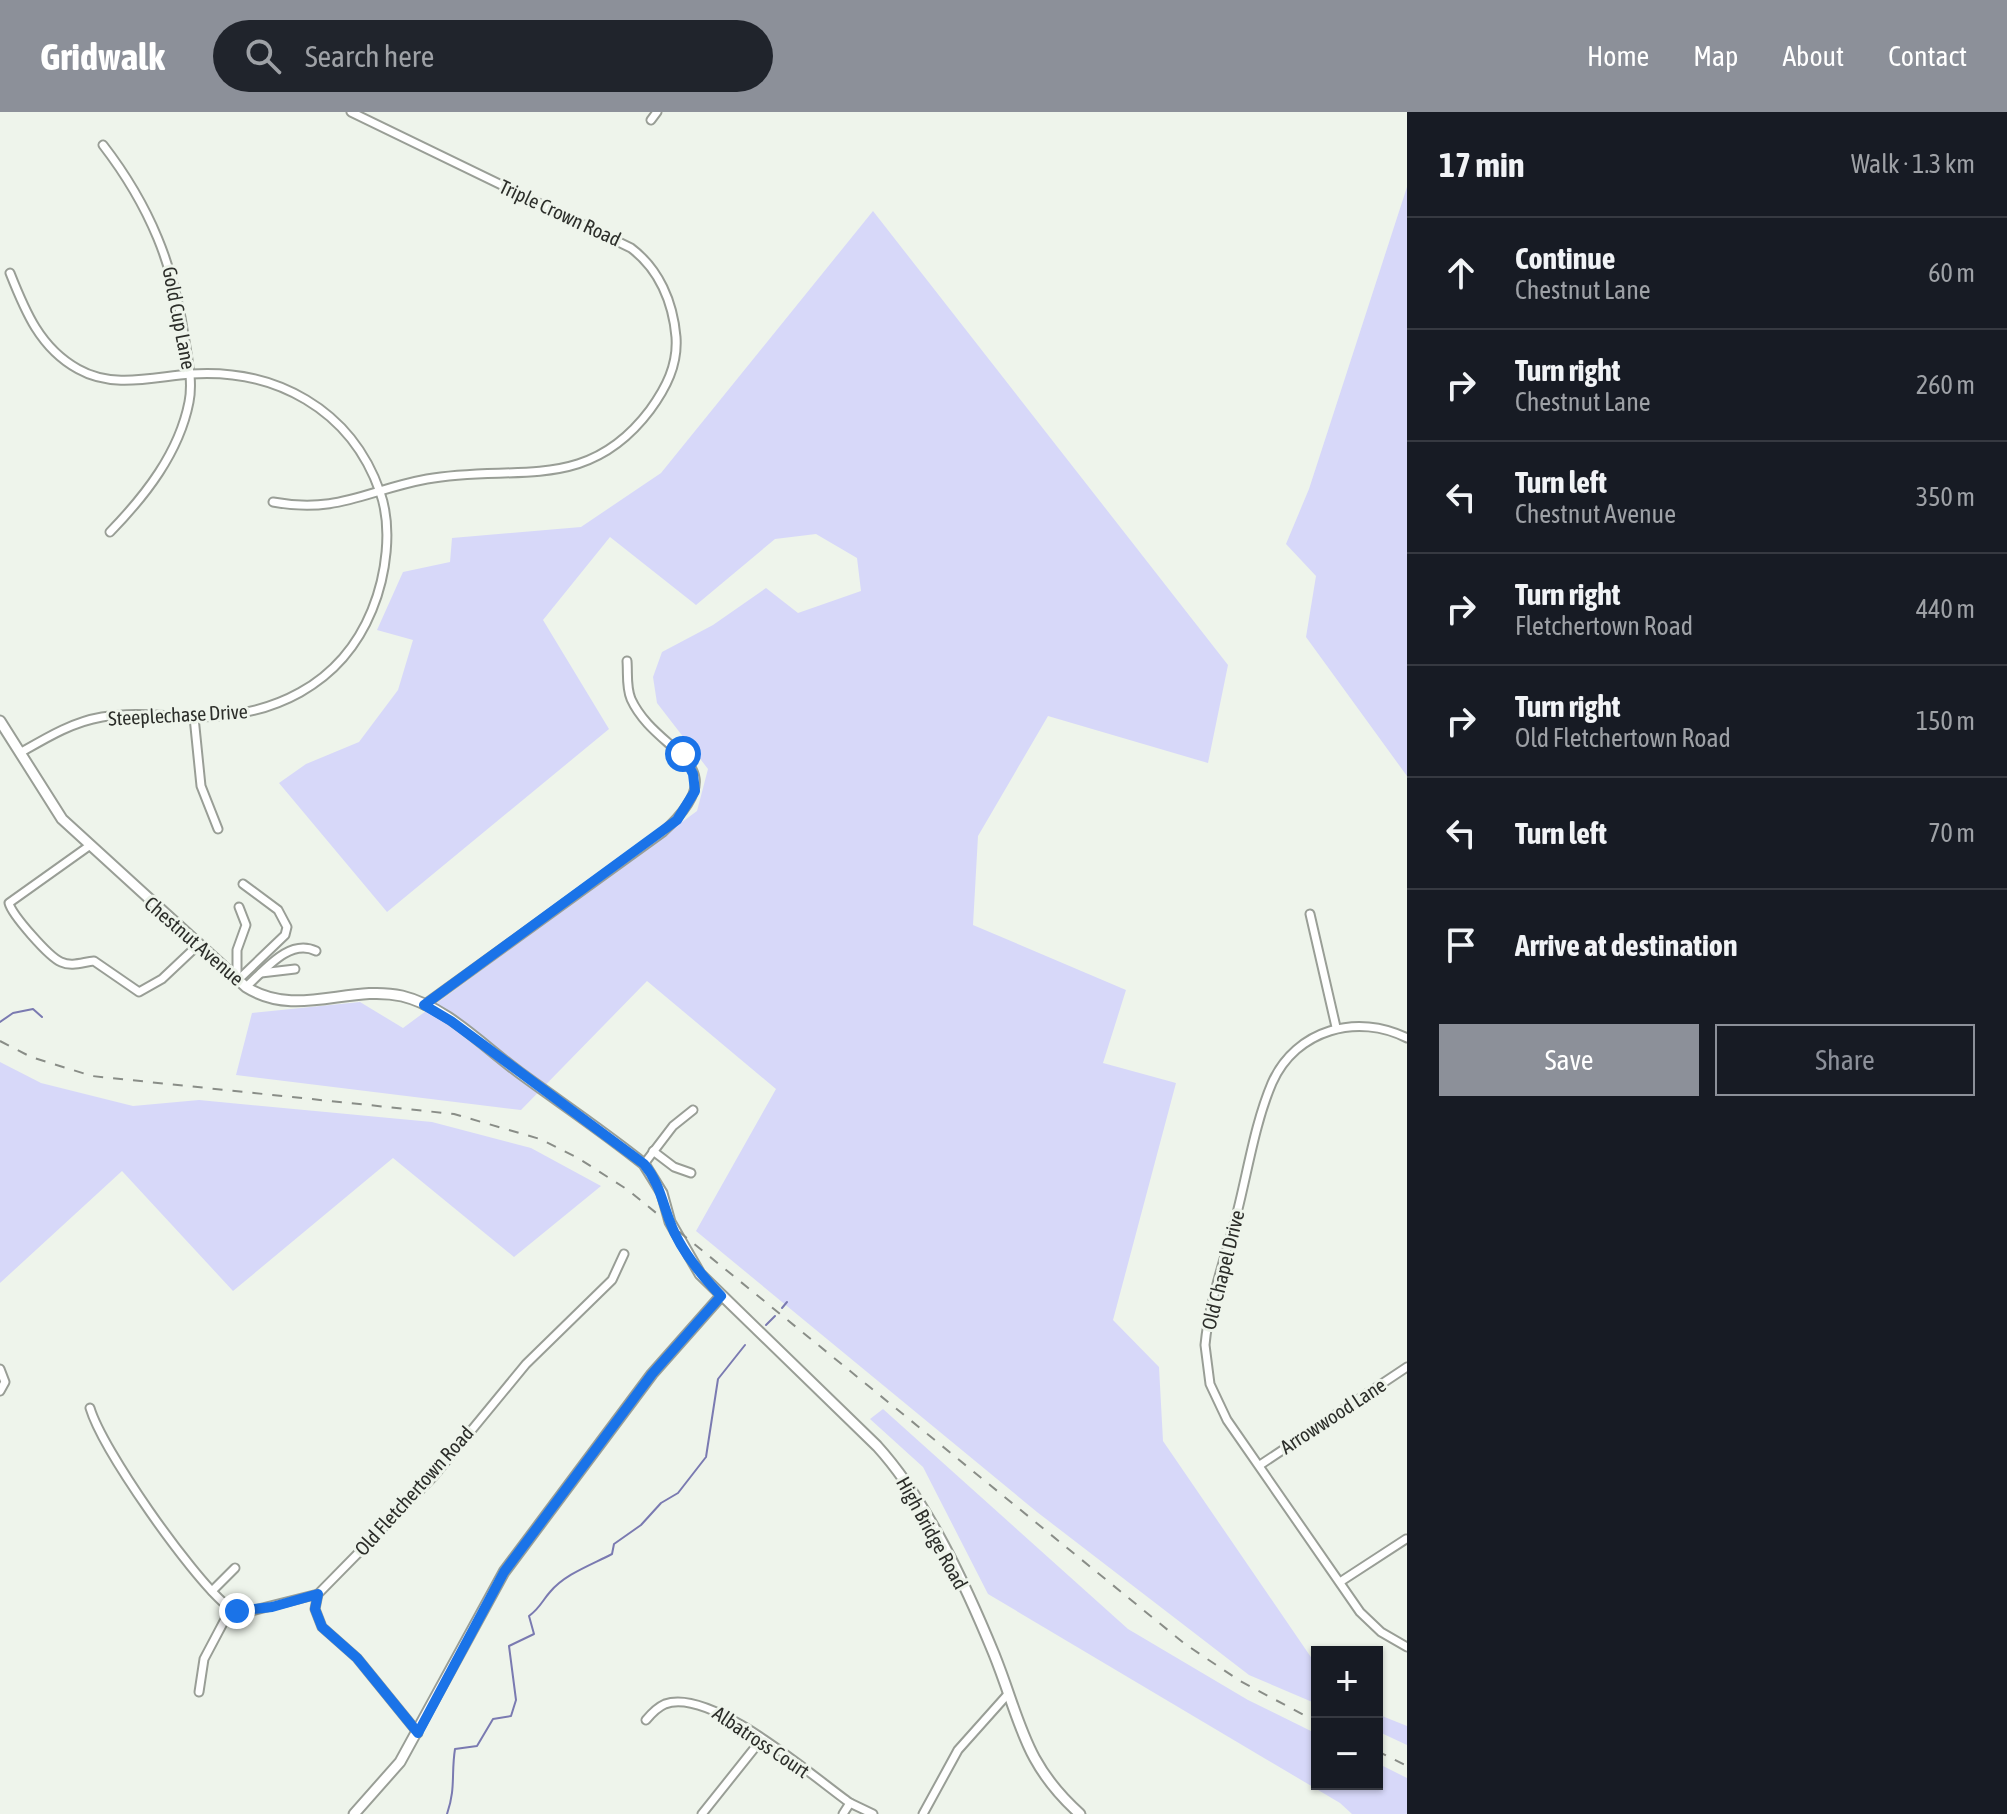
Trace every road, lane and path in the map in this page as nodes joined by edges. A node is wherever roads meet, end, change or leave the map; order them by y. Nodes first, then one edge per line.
1 (351, 112) edge
2 (657, 112) edge
3 (651, 120) dead end
4 (103, 145) dead end
5 (10, 273) dead end
6 (190, 374) junction
7 (381, 493) junction
8 (273, 502) dead end
9 (110, 532) dead end
10 (627, 661) dead end
11 (194, 717) junction
12 (0, 721) edge
13 (20, 753) junction
14 (218, 829) dead end
15 (89, 846) junction
16 (243, 884) dead end
17 (239, 907) dead end
18 (1310, 914) dead end
19 (197, 946) junction
20 (316, 951) dead end
21 (295, 969) dead end
22 (261, 973) junction
23 (242, 984) junction
24 (424, 1005) junction
25 (1336, 1027) junction
26 (1407, 1038) edge
27 (693, 1110) dead end
28 (653, 1151) junction
29 (644, 1164) junction
30 (691, 1173) dead end
31 (624, 1254) dead end
32 (721, 1296) junction
33 (1407, 1367) edge
34 (0, 1369) edge
35 (0, 1391) edge
36 (90, 1408) dead end
37 (1260, 1465) junction
38 (1406, 1539) edge
39 (235, 1568) dead end
40 (1340, 1582) junction
41 (212, 1591) junction
42 (318, 1594) junction
43 (231, 1608) junction
44 (1407, 1647) edge
45 (199, 1692) dead end
46 (1008, 1694) junction
47 (646, 1720) dead end
48 (418, 1733) junction
49 (761, 1740) junction
50 (850, 1803) junction
51 (354, 1814) edge
52 (702, 1814) edge
53 (843, 1814) edge
54 (873, 1814) edge
55 (923, 1814) edge
56 (1080, 1814) edge

1 - 7 street, Triple Crown Road
2 - 3 street
4 - 6 street, Gold Cup Lane
5 - 6 street, Steeplechase Drive
6 - 7 street, Steeplechase Drive
6 - 9 street, Gold Cup Lane
7 - 8 street, Triple Crown Road
7 - 11 street, Steeplechase Drive
10 - 24 street
11 - 13 street, Steeplechase Drive
11 - 14 street
12 - 13 street, Chestnut Avenue
13 - 15 street, Chestnut Avenue
15 - 19 street, Chestnut Avenue
15 - 19 street
16 - 23 street
17 - 23 street
18 - 25 street
19 - 23 street, Chestnut Avenue
20 - 22 street
21 - 22 street
22 - 23 street
23 - 24 street, Chestnut Avenue
24 - 29 street, Chestnut Avenue
25 - 26 street
25 - 37 street, Old Chapel Drive
27 - 28 street
28 - 29 street
28 - 30 street
29 - 32 street, Chestnut Avenue
31 - 42 street, Old Fletchertown Road
32 - 46 street, High Bridge Road
32 - 48 street
33 - 37 street, Arrowwood Lane
34 - 35 street
36 - 41 street
37 - 40 street, Old Chapel Drive
38 - 40 street
39 - 41 street
40 - 44 street, Old Chapel Drive
41 - 43 street
42 - 43 street
42 - 48 street
43 - 45 street
46 - 55 street
46 - 56 street, High Bridge Road
47 - 49 street, Albatross Court
48 - 51 street
49 - 50 street, Albatross Court
49 - 52 street
50 - 53 street
50 - 54 street, Albatross Court

